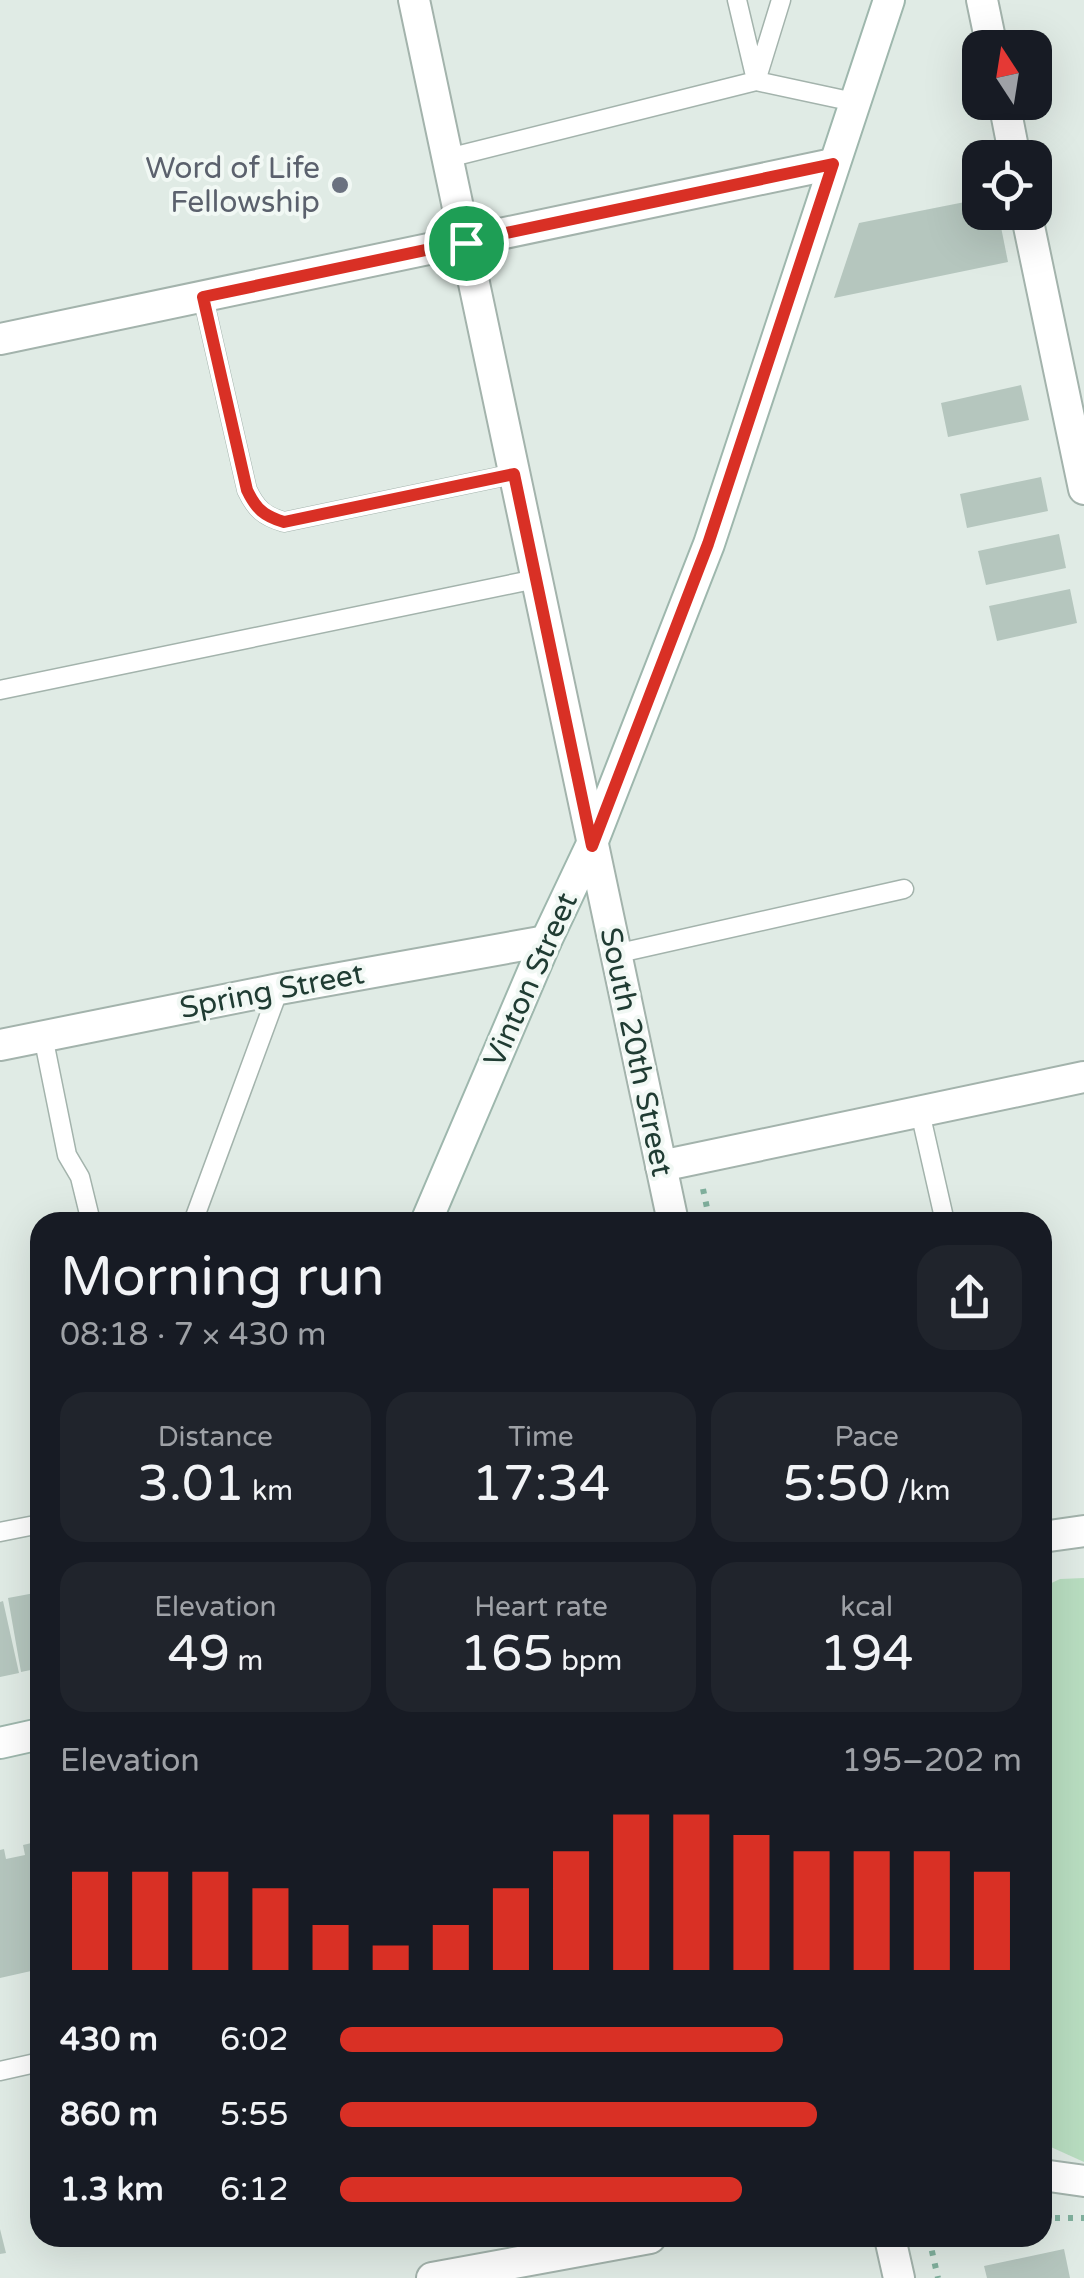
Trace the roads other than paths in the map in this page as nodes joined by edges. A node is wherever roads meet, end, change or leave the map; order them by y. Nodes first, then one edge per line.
1 (414, 0) edge
2 (737, 0) edge
3 (782, 0) edge
4 (889, 0) edge
5 (982, 0) edge
6 (988, 30) edge
7 (756, 80) junction
8 (854, 102) junction
9 (448, 158) junction
10 (833, 164) junction
11 (1030, 230) edge
12 (466, 243) junction
13 (203, 297) junction
14 (0, 339) edge
15 (514, 474) junction
16 (1084, 489) edge
17 (536, 579) junction
18 (0, 690) edge
19 (592, 846) junction
20 (904, 889) dead end
21 (546, 941) junction
22 (615, 954) junction
23 (279, 989) junction
24 (43, 1036) junction
25 (0, 1045) edge
26 (1084, 1077) edge
27 (920, 1112) junction
28 (661, 1166) junction
29 (88, 1212) edge
30 (197, 1212) edge
31 (430, 1212) edge
32 (671, 1212) edge
33 (943, 1212) edge
34 (30, 1526) edge
35 (1084, 1531) edge
36 (0, 1532) edge
37 (1052, 1536) edge
38 (30, 1736) edge
39 (0, 1743) edge
40 (30, 2064) edge
41 (0, 2071) edge
42 (1052, 2176) edge
43 (1084, 2181) edge
44 (601, 2247) edge
45 (892, 2247) edge
46 (432, 2278) edge
47 (899, 2278) edge

1 - 9 street, South 20th Street
2 - 7 lane
3 - 7 lane
4 - 8 street, Vinton Street
5 - 6 street
7 - 8 lane
7 - 9 lane
8 - 10 street, Vinton Street
9 - 12 street, South 20th Street
10 - 12 street
10 - 19 street, Vinton Street
11 - 16 street
12 - 13 street
12 - 15 street, South 20th Street
13 - 14 street
13 - 15 lane
15 - 17 street, South 20th Street
17 - 18 lane
17 - 19 street, South 20th Street
19 - 21 street, Vinton Street
19 - 22 street, South 20th Street
20 - 22 lane
21 - 23 street, Spring Street
21 - 31 street, Vinton Street
22 - 28 street, South 20th Street
23 - 24 street, Spring Street
23 - 30 lane
24 - 25 street, Spring Street
24 - 29 lane
26 - 27 street
27 - 28 street
27 - 33 lane
28 - 32 street, South 20th Street
34 - 36 lane
35 - 37 street
38 - 39 street
40 - 41 lane
42 - 43 street
44 - 46 street
45 - 47 street

